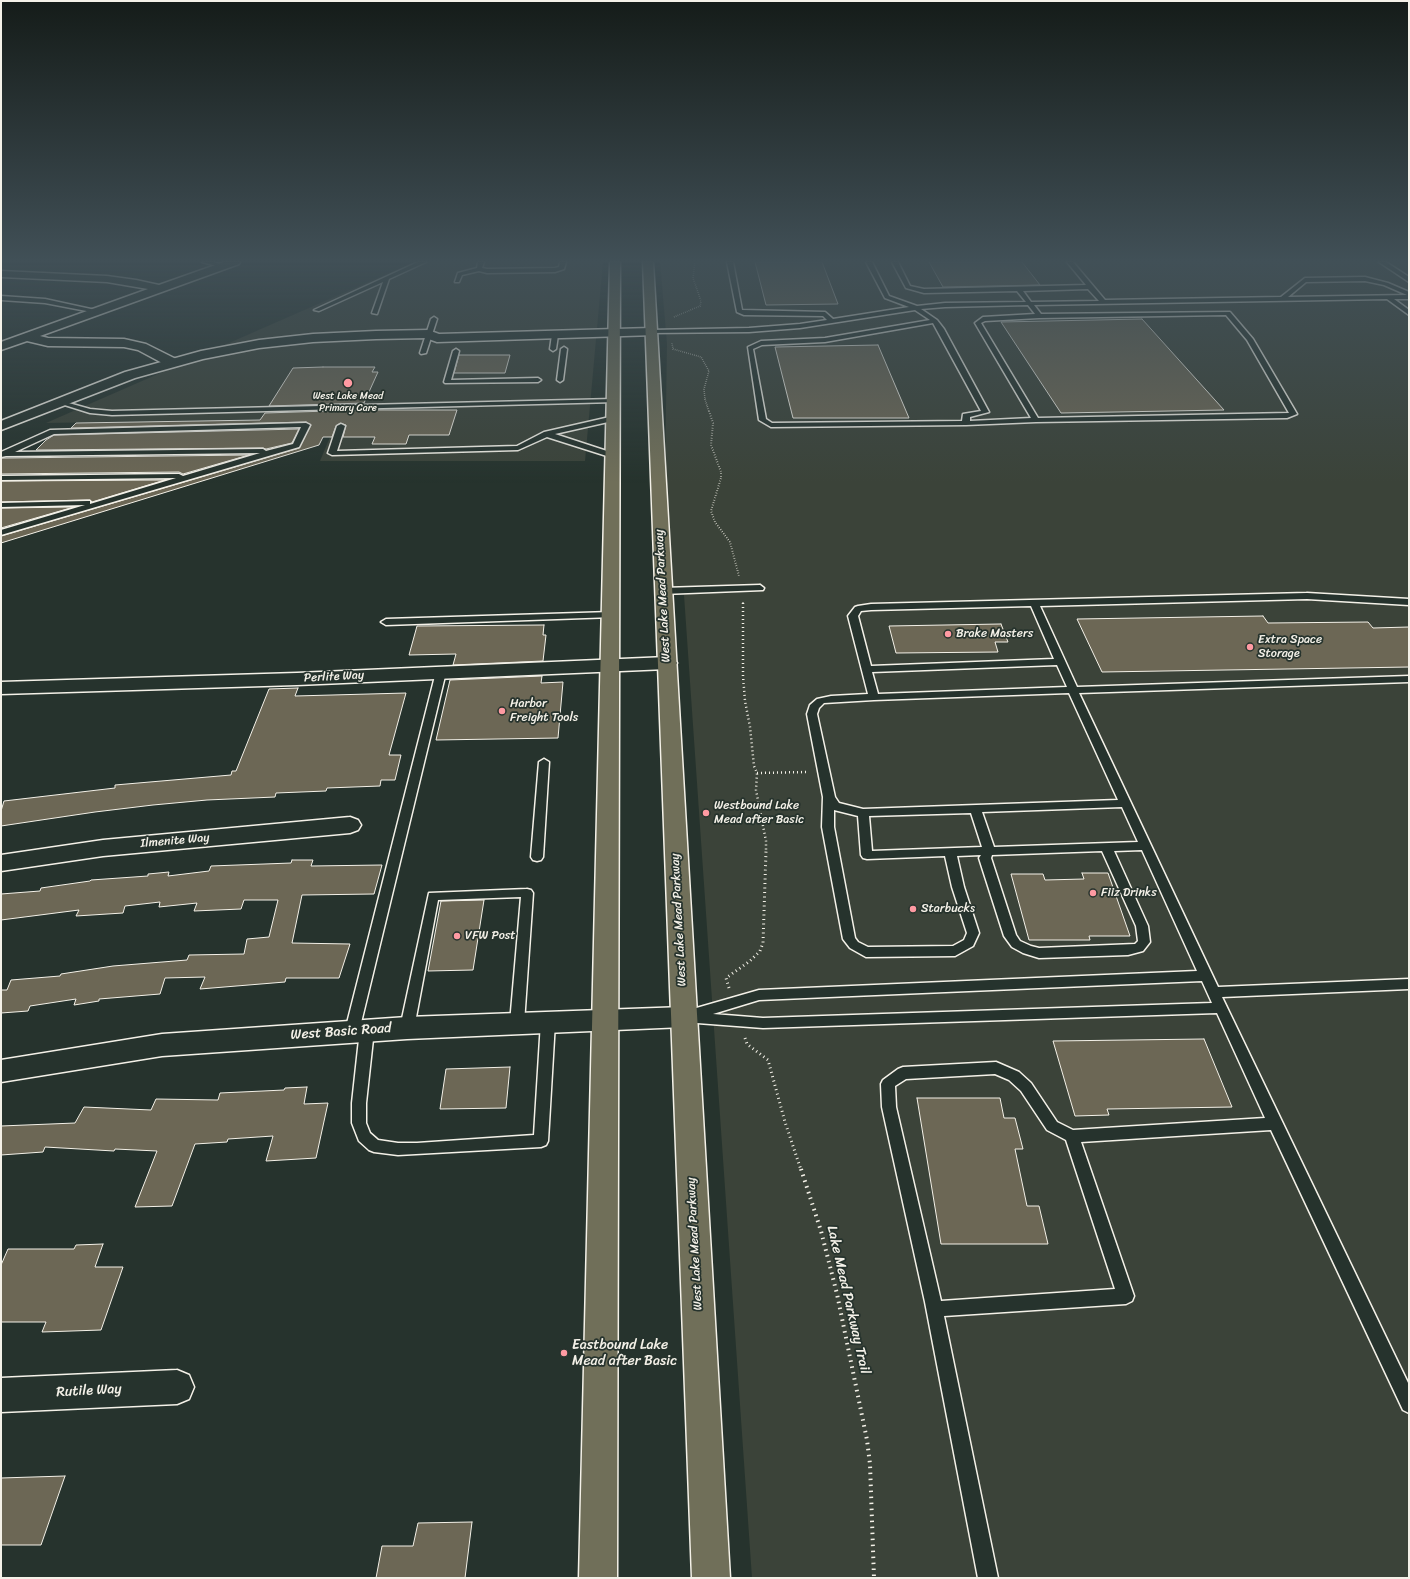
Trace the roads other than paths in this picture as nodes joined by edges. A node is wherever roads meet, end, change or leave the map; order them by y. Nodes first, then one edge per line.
1 (555, 335) edge
2 (19, 336) edge
3 (30, 336) edge
4 (376, 336) edge
5 (428, 336) edge
6 (432, 336) edge
7 (528, 336) edge
8 (615, 336) edge
9 (651, 336) edge
10 (849, 336) edge
11 (945, 336) edge
12 (985, 336) edge
13 (1247, 336) edge
14 (26, 337) junction
15 (1, 346) edge
16 (553, 349) dead end
17 (564, 349) dead end
18 (456, 351) dead end
19 (423, 353) dead end
20 (171, 362) junction
21 (538, 380) dead end
22 (560, 380) dead end
23 (614, 401) junction
24 (58, 402) junction
25 (614, 418) junction
26 (1036, 420) junction
27 (966, 423) junction
28 (1, 426) edge
29 (341, 426) dead end
30 (547, 434) junction
31 (275, 451) junction
32 (2, 454) edge
33 (613, 456) junction
34 (192, 476) junction
35 (1, 478) edge
36 (102, 503) junction
37 (1, 505) edge
38 (1, 533) edge
39 (760, 588) dead end
40 (663, 591) junction
41 (1409, 602) edge
42 (1034, 603) junction
43 (611, 615) junction
44 (386, 622) dead end
45 (1060, 662) junction
46 (667, 663) junction
47 (610, 664) junction
48 (867, 669) junction
49 (441, 672) junction
50 (1409, 679) edge
51 (1, 688) edge
52 (1073, 690) junction
53 (874, 697) junction
54 (544, 762) dead end
55 (829, 797) junction
56 (1126, 803) junction
57 (975, 808) junction
58 (863, 813) junction
59 (350, 825) dead end
60 (1146, 846) junction
61 (1106, 847) junction
62 (989, 850) junction
63 (950, 852) junction
64 (537, 857) dead end
65 (1, 863) edge
66 (1206, 976) junction
67 (1409, 984) edge
68 (1213, 992) junction
69 (1221, 1008) junction
70 (684, 1017) junction
71 (606, 1020) junction
72 (548, 1022) junction
73 (517, 1023) junction
74 (407, 1028) junction
75 (359, 1030) junction
76 (1, 1071) edge
77 (1275, 1124) junction
78 (1072, 1136) junction
79 (934, 1309) junction
80 (177, 1387) dead end
81 (1, 1395) edge
82 (1409, 1404) edge
83 (598, 1578) edge
84 (711, 1578) edge
85 (988, 1578) edge

1 - 16 lane
2 - 14 street
3 - 14 street
4 - 20 street
5 - 19 lane
6 - 7 street
8 - 23 main road
9 - 40 main road, West Lake Mead Parkway
10 - 27 lane
11 - 27 lane
12 - 26 lane
13 - 26 lane
14 - 15 street
14 - 20 street
17 - 22 lane
18 - 21 lane
20 - 24 street
23 - 24 lane
23 - 25 main road
24 - 28 street
25 - 30 lane
25 - 33 main road
26 - 27 lane
29 - 30 lane
30 - 33 lane
31 - 32 lane
31 - 32 lane
31 - 34 lane
33 - 43 main road
34 - 35 lane
34 - 36 lane
36 - 37 lane
36 - 38 lane
39 - 40 lane
40 - 46 main road, West Lake Mead Parkway
41 - 42 lane
42 - 45 lane
42 - 48 lane
43 - 44 lane
43 - 47 main road
45 - 48 lane
45 - 52 lane
46 - 47 street, Perlite Way
46 - 70 main road, West Lake Mead Parkway
47 - 49 street, Perlite Way
47 - 71 main road
48 - 53 lane
49 - 51 street, Perlite Way
49 - 75 lane
50 - 52 lane
52 - 53 lane
52 - 56 lane
53 - 55 lane
54 - 64 lane
55 - 58 lane
55 - 63 lane
56 - 57 lane
56 - 60 lane
57 - 58 lane
57 - 62 lane
58 - 63 lane
59 - 65 street, Ilmenite Way
60 - 61 lane
60 - 66 lane
61 - 62 lane
61 - 62 lane
62 - 63 lane
66 - 68 lane
66 - 70 lane
67 - 68 lane
68 - 69 lane
69 - 70 lane
69 - 77 lane
70 - 71 street, West Basic Road
70 - 84 main road, West Lake Mead Parkway
71 - 72 street, West Basic Road
71 - 83 main road
72 - 73 street, West Basic Road
72 - 75 lane
73 - 74 street, West Basic Road
73 - 74 lane
74 - 75 street, West Basic Road
75 - 76 street, West Basic Road
77 - 78 lane
77 - 82 lane
78 - 79 lane
78 - 79 lane
79 - 85 lane
80 - 81 street, Rutile Way

